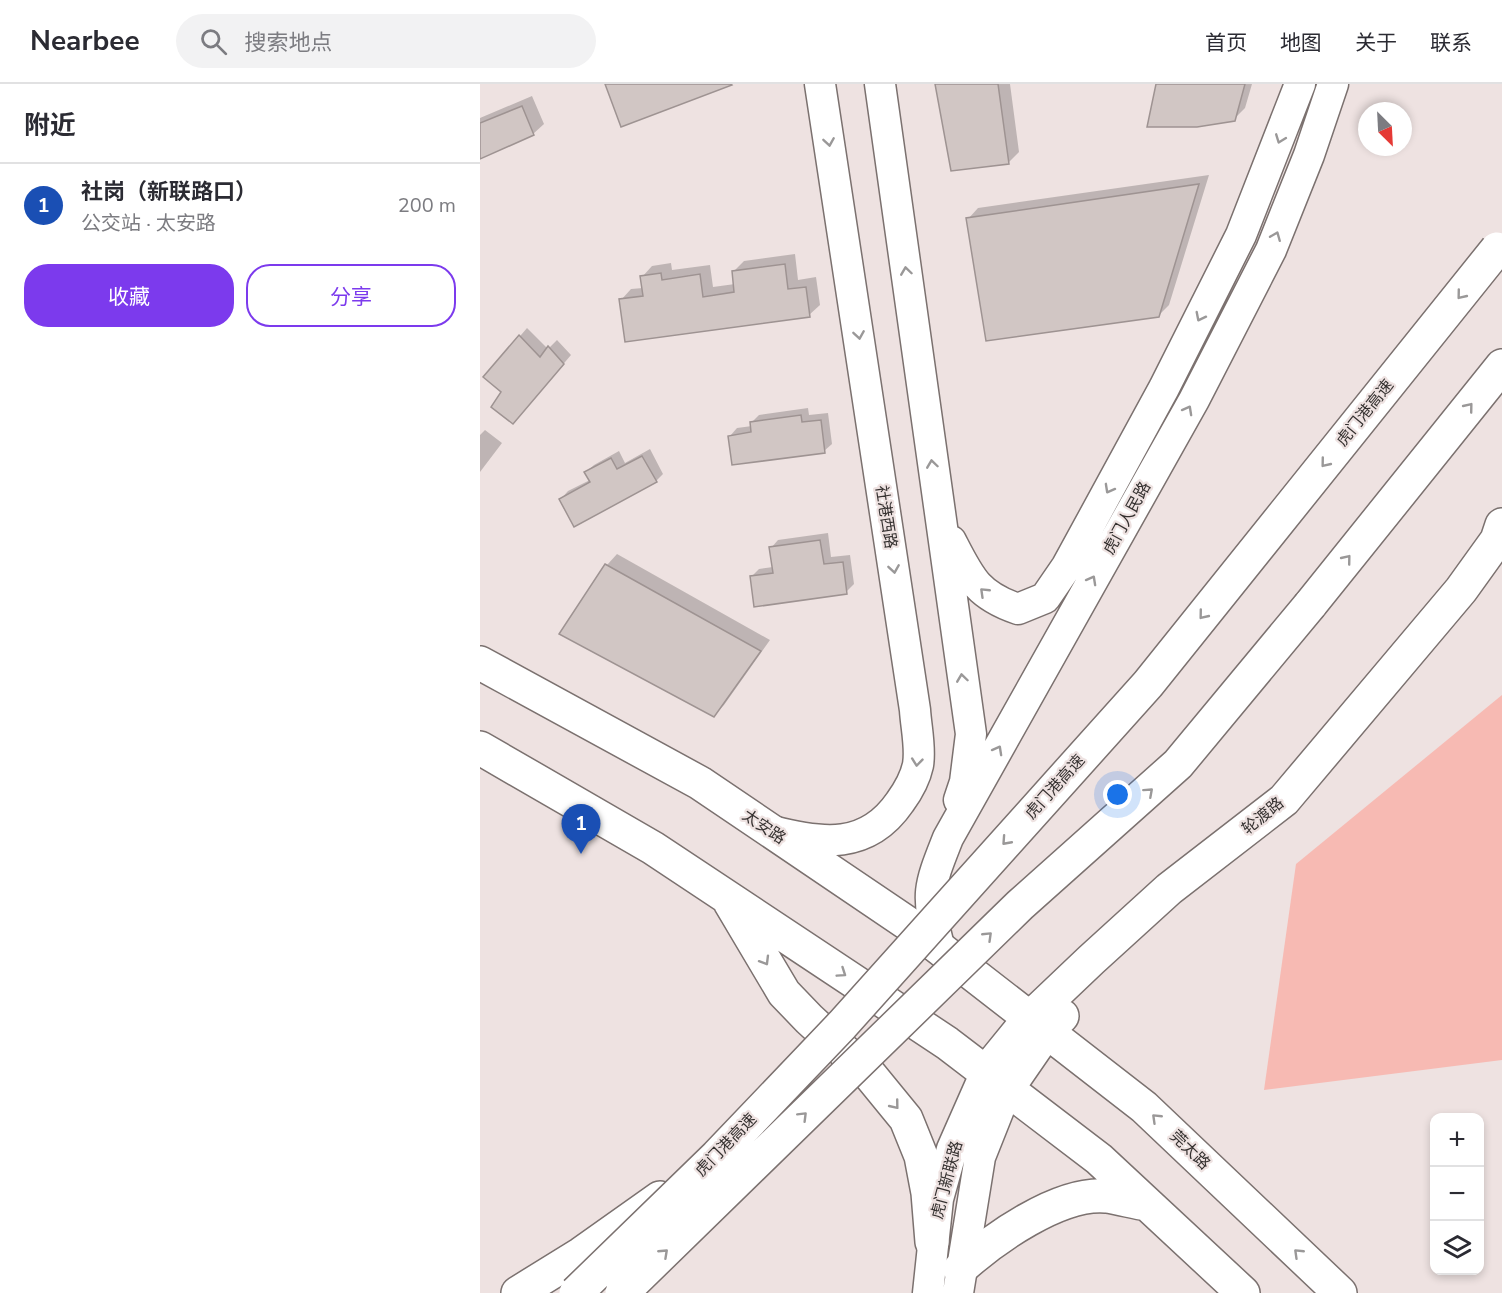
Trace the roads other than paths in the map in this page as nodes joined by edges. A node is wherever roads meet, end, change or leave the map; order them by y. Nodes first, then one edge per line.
1 (820, 84) edge
2 (880, 84) edge
3 (1300, 84) edge
4 (1333, 84) edge
5 (1500, 246) edge
6 (1502, 366) edge
7 (937, 500) junction
8 (1502, 525) edge
9 (1502, 558) edge
10 (480, 663) edge
11 (480, 748) edge
12 (770, 830) junction
13 (948, 838) junction
14 (723, 894) junction
15 (940, 949) junction
16 (1038, 1025) junction
17 (996, 1080) junction
18 (717, 1156) junction
19 (1147, 1204) junction
20 (933, 1242) junction
21 (959, 1281) edge
22 (518, 1293) edge
23 (576, 1293) edge
24 (622, 1293) edge
25 (928, 1293) edge
26 (1243, 1293) edge
27 (1340, 1293) edge

1 -> 12 street, 社港西路
7 -> 2 street
3 -> 7 street, 虎门人民路
13 -> 4 street, 虎门人民路
5 -> 18 main road, 虎门港高速, bridge
24 -> 6 main road, 虎门港高速, bridge
13 -> 7 street
8 - 16 main road, 轮渡路
9 - 16 main road, 轮渡路
10 - 12 main road, 太安路
11 - 14 main road
12 - 15 main road, 太安路
13 - 15 street, 虎门人民路
14 -> 17 main road
14 -> 20 main road
15 - 16 main road, 太安路
16 - 17 main road, 轮渡路
27 -> 16 main road, 莞太路
17 - 19 main road
17 - 20 street, 虎门新联路
17 - 21 street, 虎门新联路
18 - 22 main road, bridge
18 - 23 main road, 虎门港高速, bridge
19 - 21 main road
19 - 26 main road
20 - 25 street, 虎门新联路

